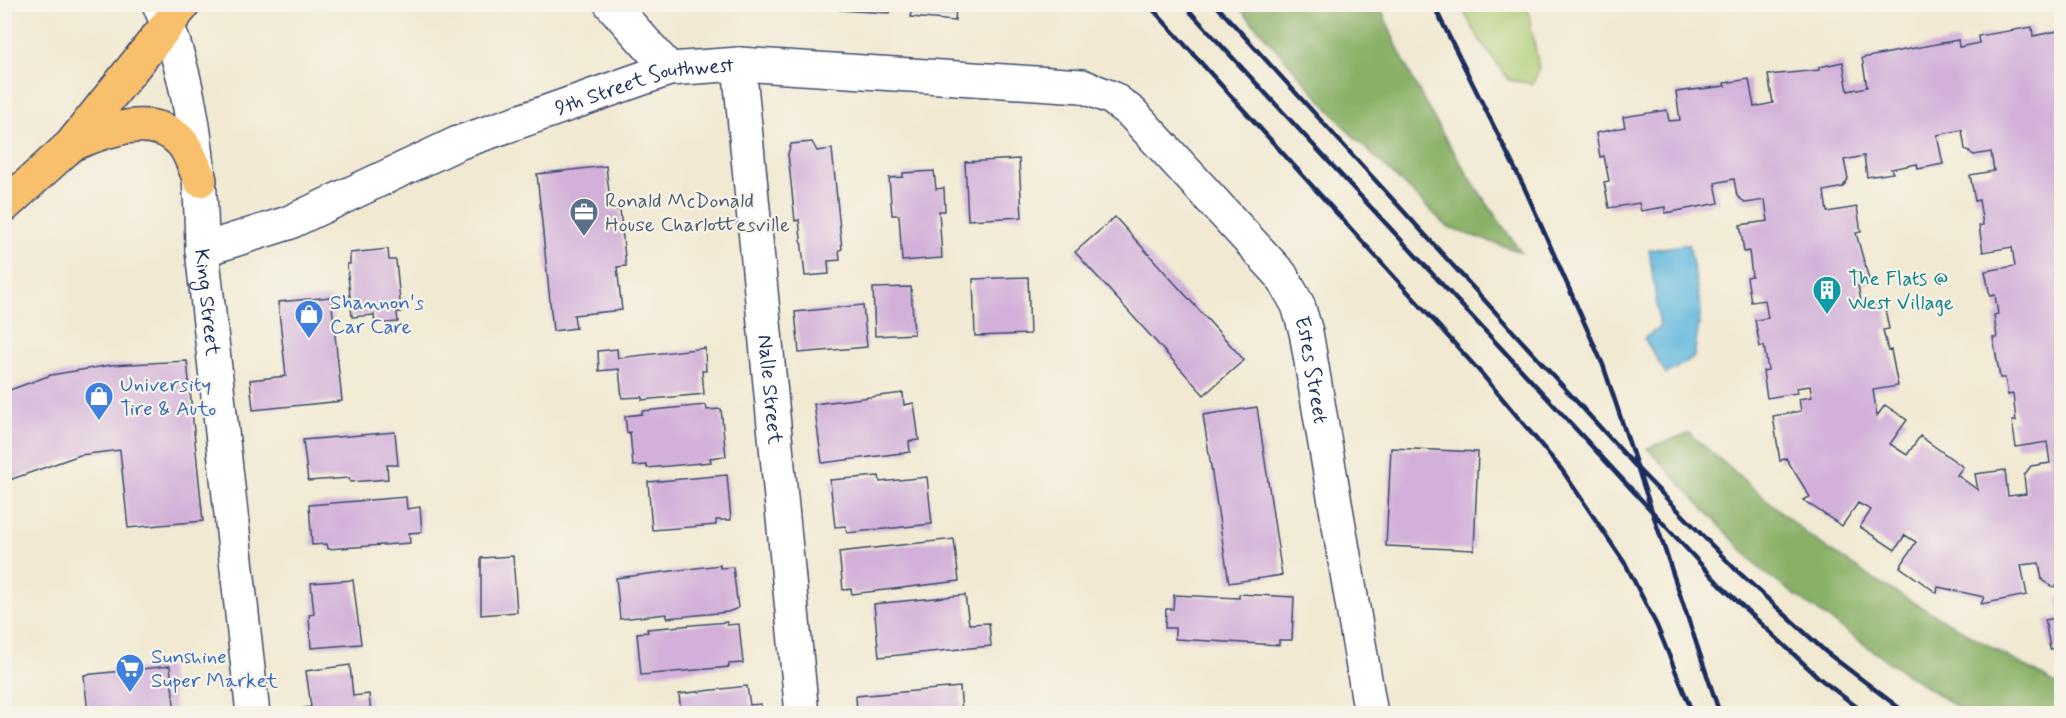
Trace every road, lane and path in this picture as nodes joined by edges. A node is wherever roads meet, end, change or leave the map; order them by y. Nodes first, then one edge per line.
1 (611, 4) edge
2 (170, 11) edge
3 (739, 64) junction
4 (669, 69) junction
5 (1112, 98) joint
6 (71, 145) junction
7 (200, 180) junction
8 (4, 206) edge
9 (202, 250) junction
10 (253, 714) edge
11 (802, 714) edge
12 (1371, 714) edge

1 - 4 street
2 - 6 main road
2 - 7 street, King Street
3 - 4 street, 9th Street Southwest
3 - 5 street, 9th Street Southwest
3 - 11 street, Nalle Street
4 - 9 street, 9th Street Southwest
5 - 12 street, Estes Street
6 - 7 main road
6 - 8 main road
7 - 9 street, King Street
9 - 10 street, King Street

